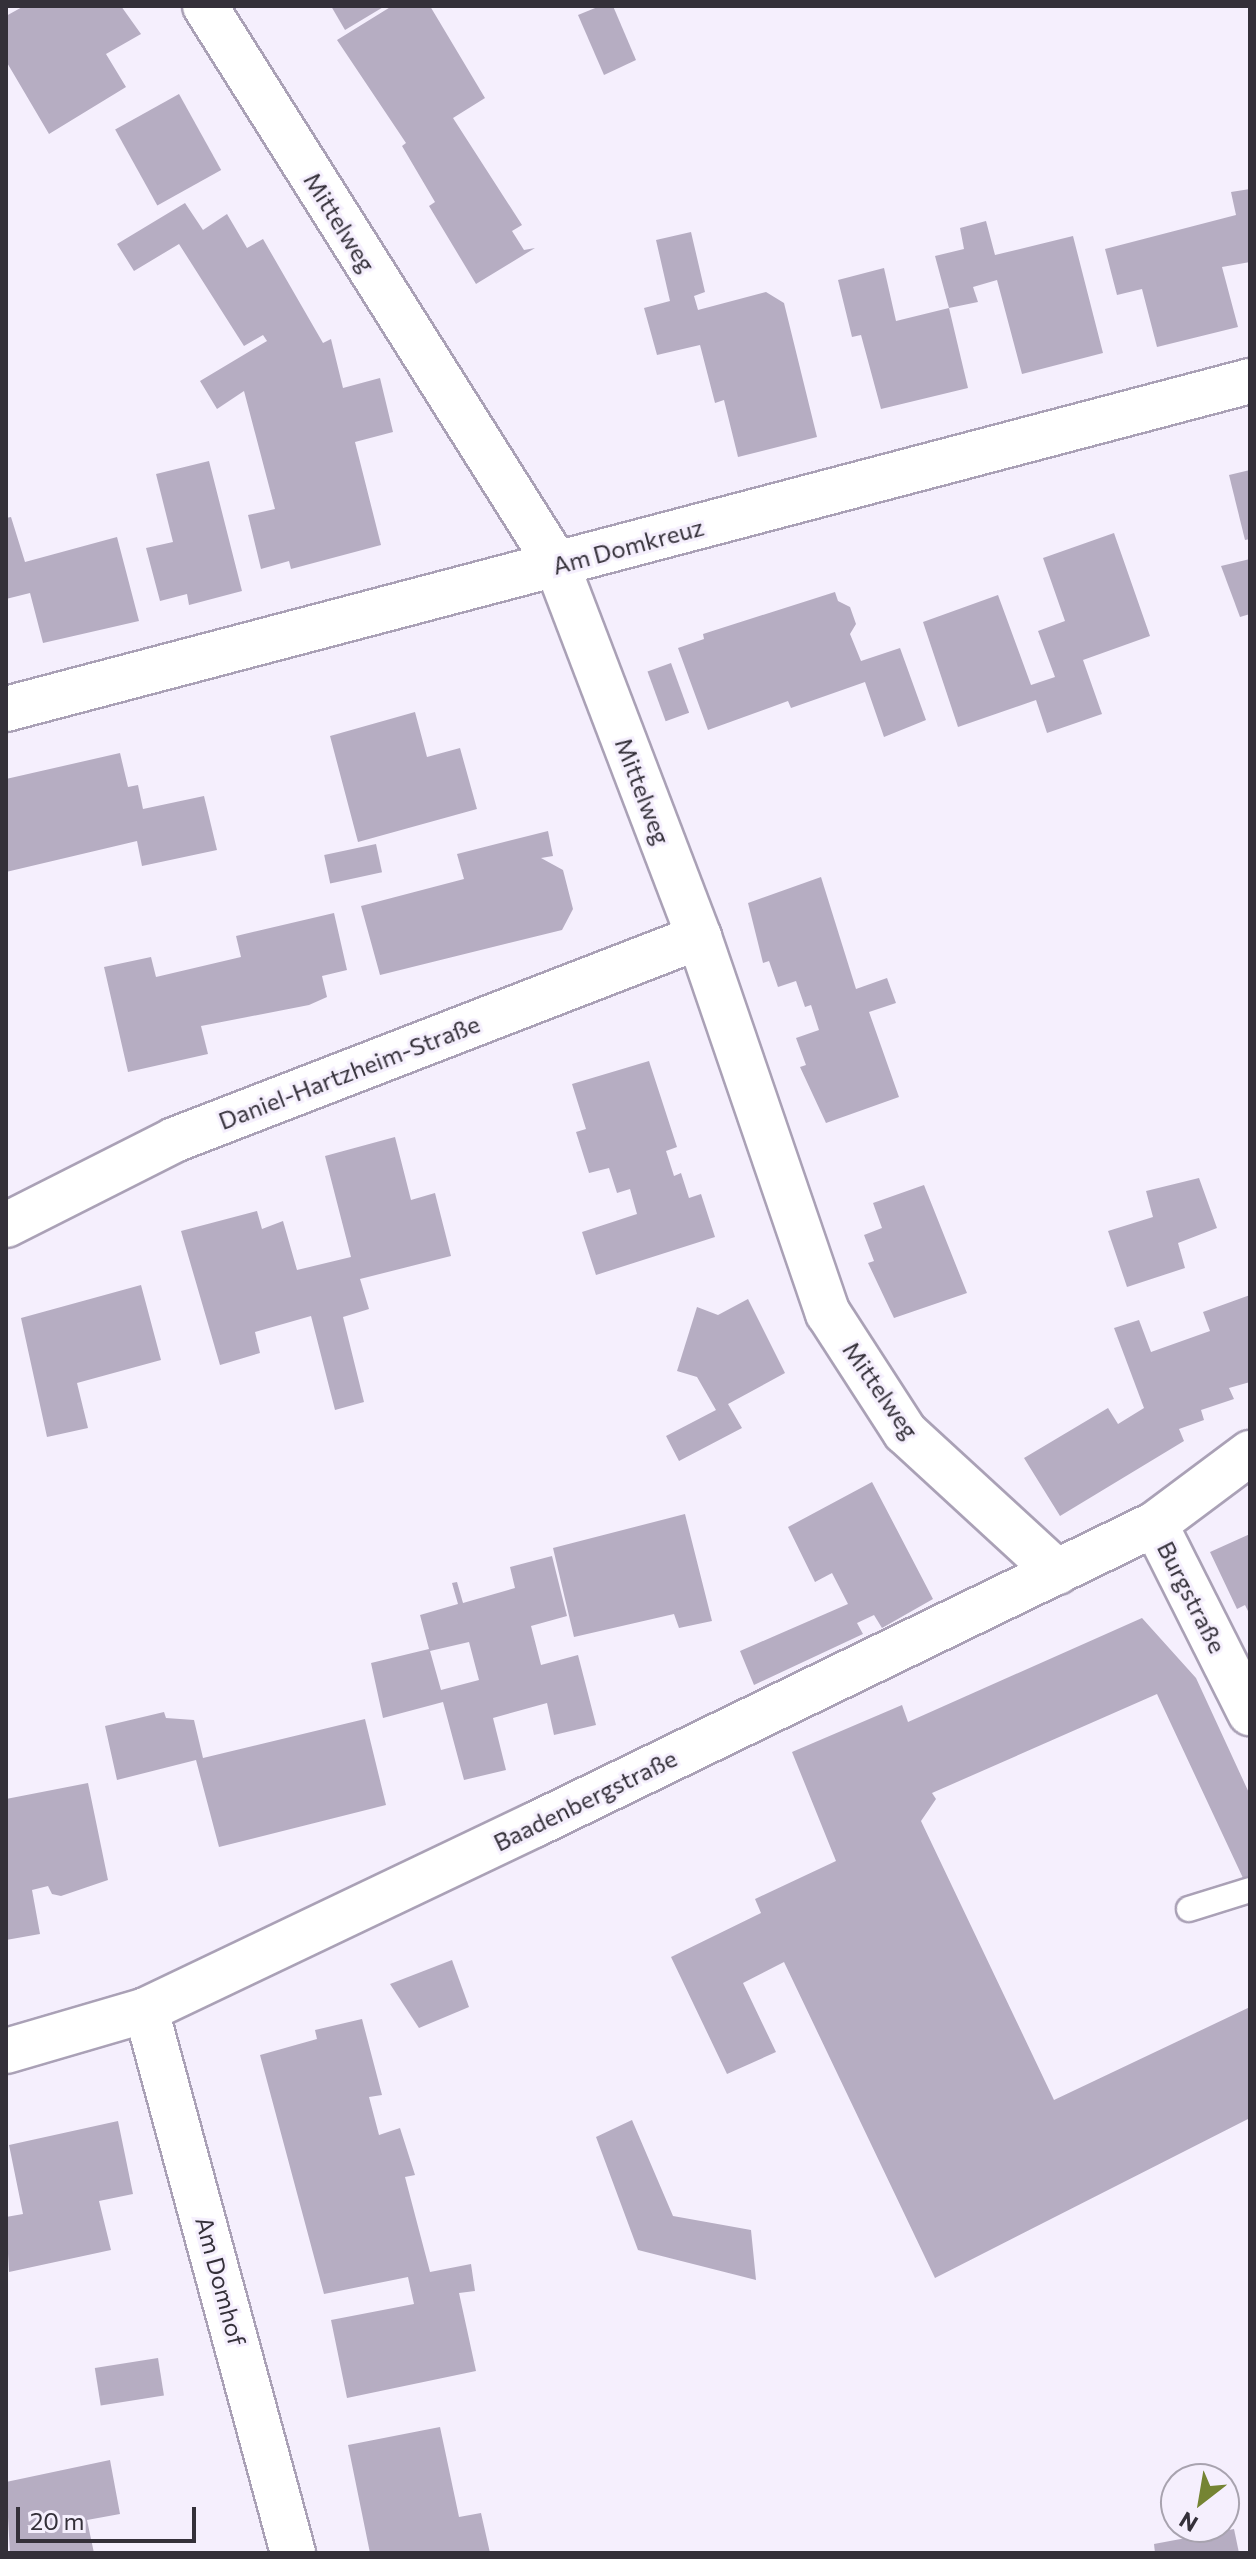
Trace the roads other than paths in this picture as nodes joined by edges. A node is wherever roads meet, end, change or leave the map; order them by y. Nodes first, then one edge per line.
1 (205, 6) edge
2 (1250, 381) edge
3 (557, 565) junction
4 (6, 709) edge
5 (699, 937) junction
6 (6, 1225) edge
7 (1250, 1453) edge
8 (1155, 1524) junction
9 (1057, 1572) junction
10 (1250, 1713) edge
11 (1250, 1890) edge
12 (1189, 1909) dead end
13 (146, 2010) junction
14 (6, 2051) edge
15 (293, 2553) edge

1 - 3 street, Mittelweg
2 - 3 street, Am Domkreuz
3 - 4 street, Am Domkreuz
3 - 5 street, Mittelweg
5 - 6 street, Daniel-Hartzheim-Straße
5 - 9 street, Mittelweg
7 - 8 street, Baadenbergstraße
8 - 9 street, Baadenbergstraße
8 - 10 street, Burgstraße
9 - 13 street, Baadenbergstraße
11 - 12 lane
13 - 14 street, Baadenbergstraße
13 - 15 street, Am Domhof

